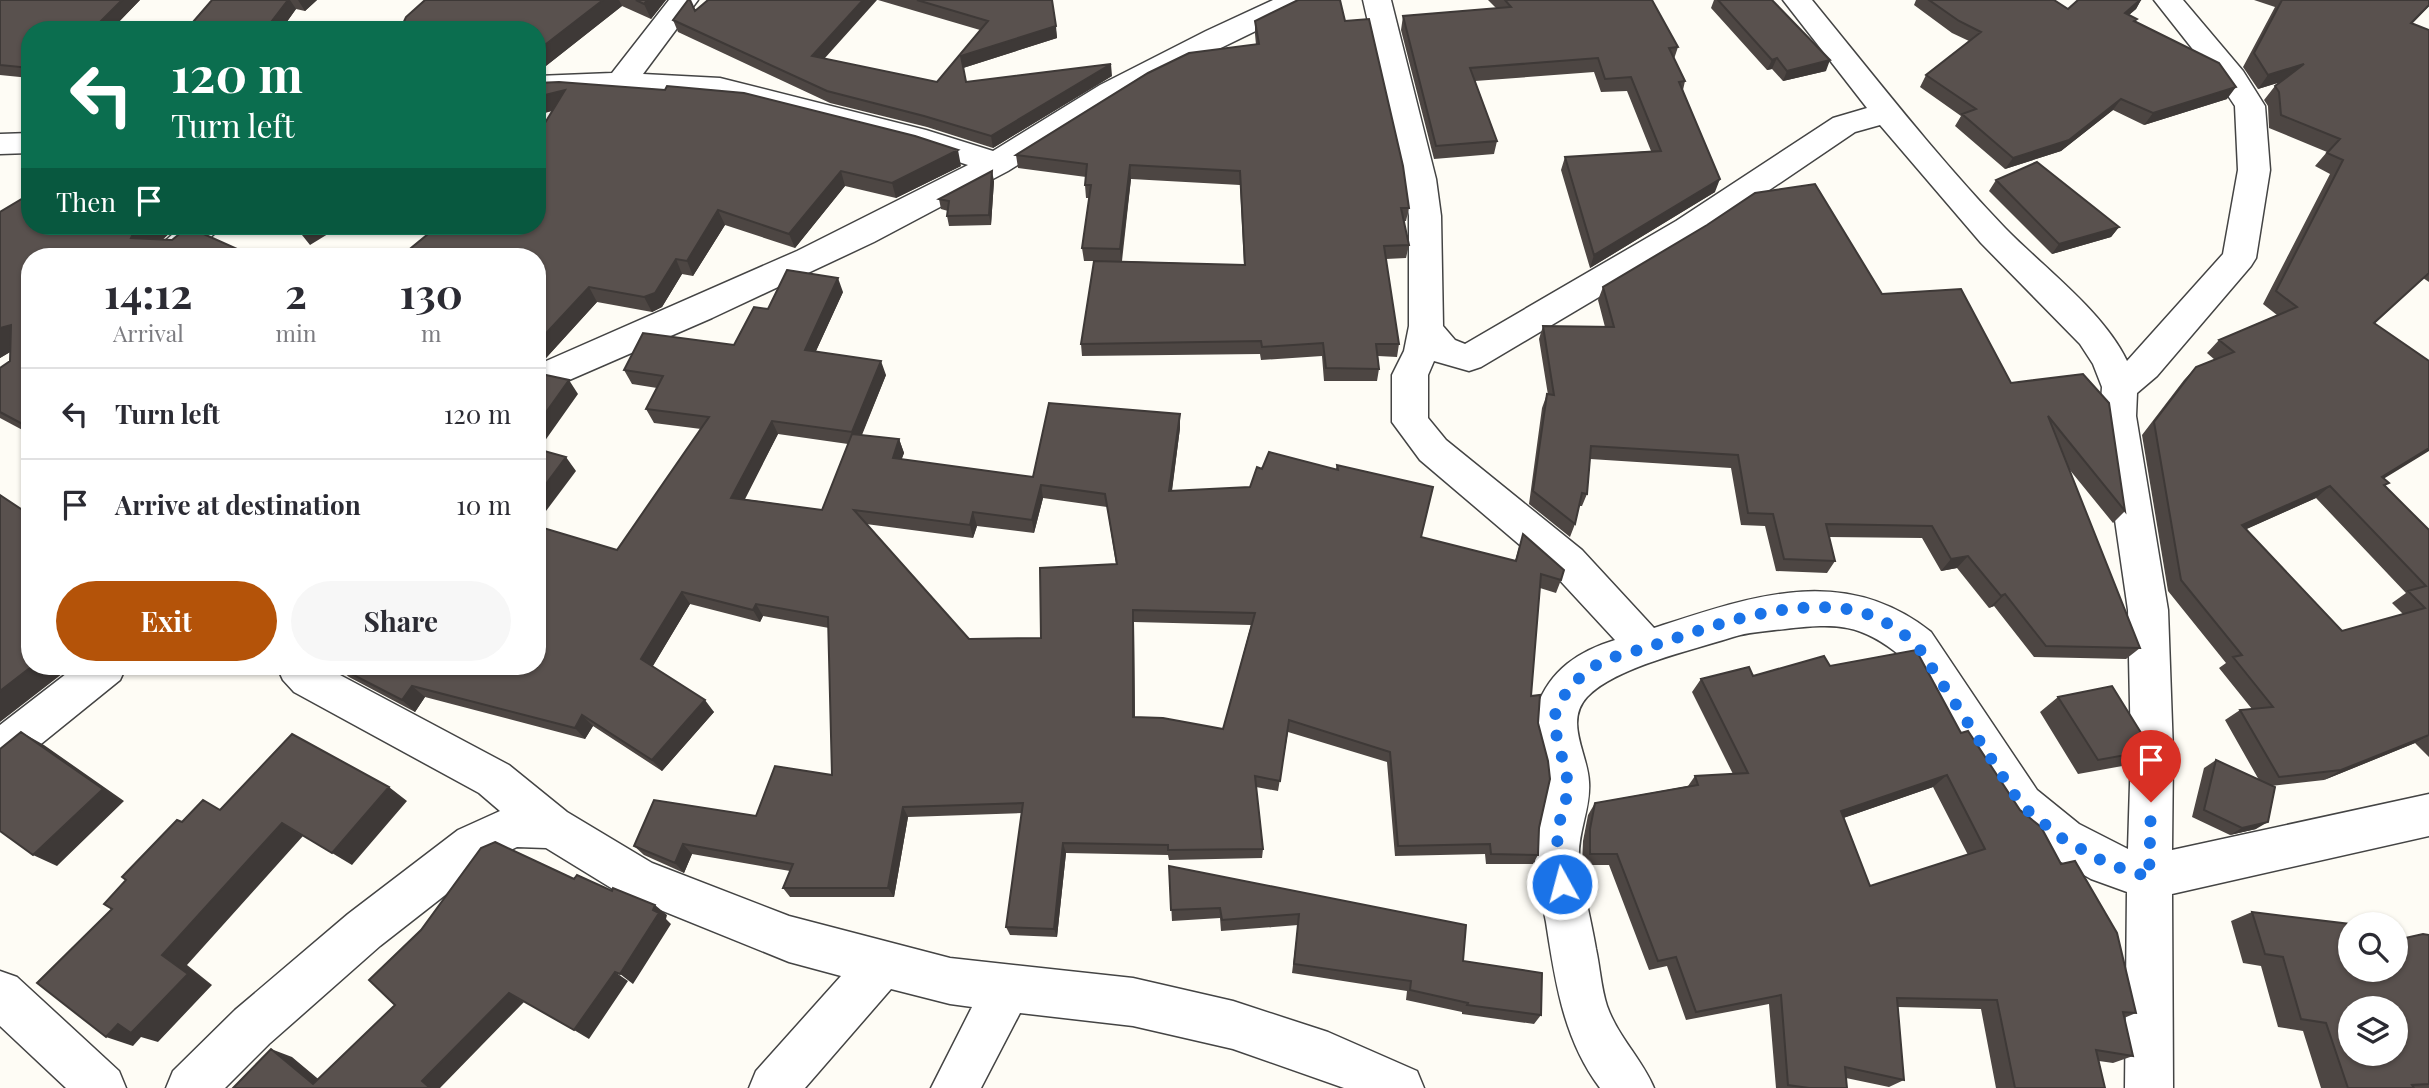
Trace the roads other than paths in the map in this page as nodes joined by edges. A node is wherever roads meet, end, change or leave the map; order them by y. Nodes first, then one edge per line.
1 (684, 0) edge
2 (1297, 0) edge
3 (1377, 0) edge
4 (1797, 0) edge
5 (2168, 0) edge
6 (621, 82) junction
7 (546, 86) edge
8 (1886, 112) junction
9 (21, 143) edge
10 (0, 144) edge
11 (997, 163) junction
12 (193, 235) edge
13 (178, 248) edge
14 (1426, 326) junction
15 (546, 376) edge
16 (2120, 387) junction
17 (1646, 648) junction
18 (96, 675) edge
19 (305, 675) edge
20 (0, 751) edge
21 (2429, 816) edge
22 (552, 827) junction
23 (2149, 877) junction
24 (883, 963) junction
25 (1008, 988) junction
26 (0, 994) edge
27 (102, 1088) edge
28 (190, 1088) edge
29 (773, 1088) edge
30 (955, 1088) edge
31 (1400, 1088) edge
32 (1629, 1088) edge
33 (2149, 1088) edge

1 - 6 street
2 - 11 street
3 - 14 street
4 - 8 street
5 - 16 street
6 - 7 street
6 - 11 street
8 - 14 street
8 - 16 street
9 - 10 street
11 - 15 street
12 - 13 street
14 - 17 street
16 - 23 street
17 - 23 street
17 - 32 street
18 - 20 street
19 - 22 street
21 - 23 street
22 - 24 street
22 - 28 street
23 - 33 street
24 - 25 street
24 - 29 street
25 - 30 street
25 - 31 street
26 - 27 street

